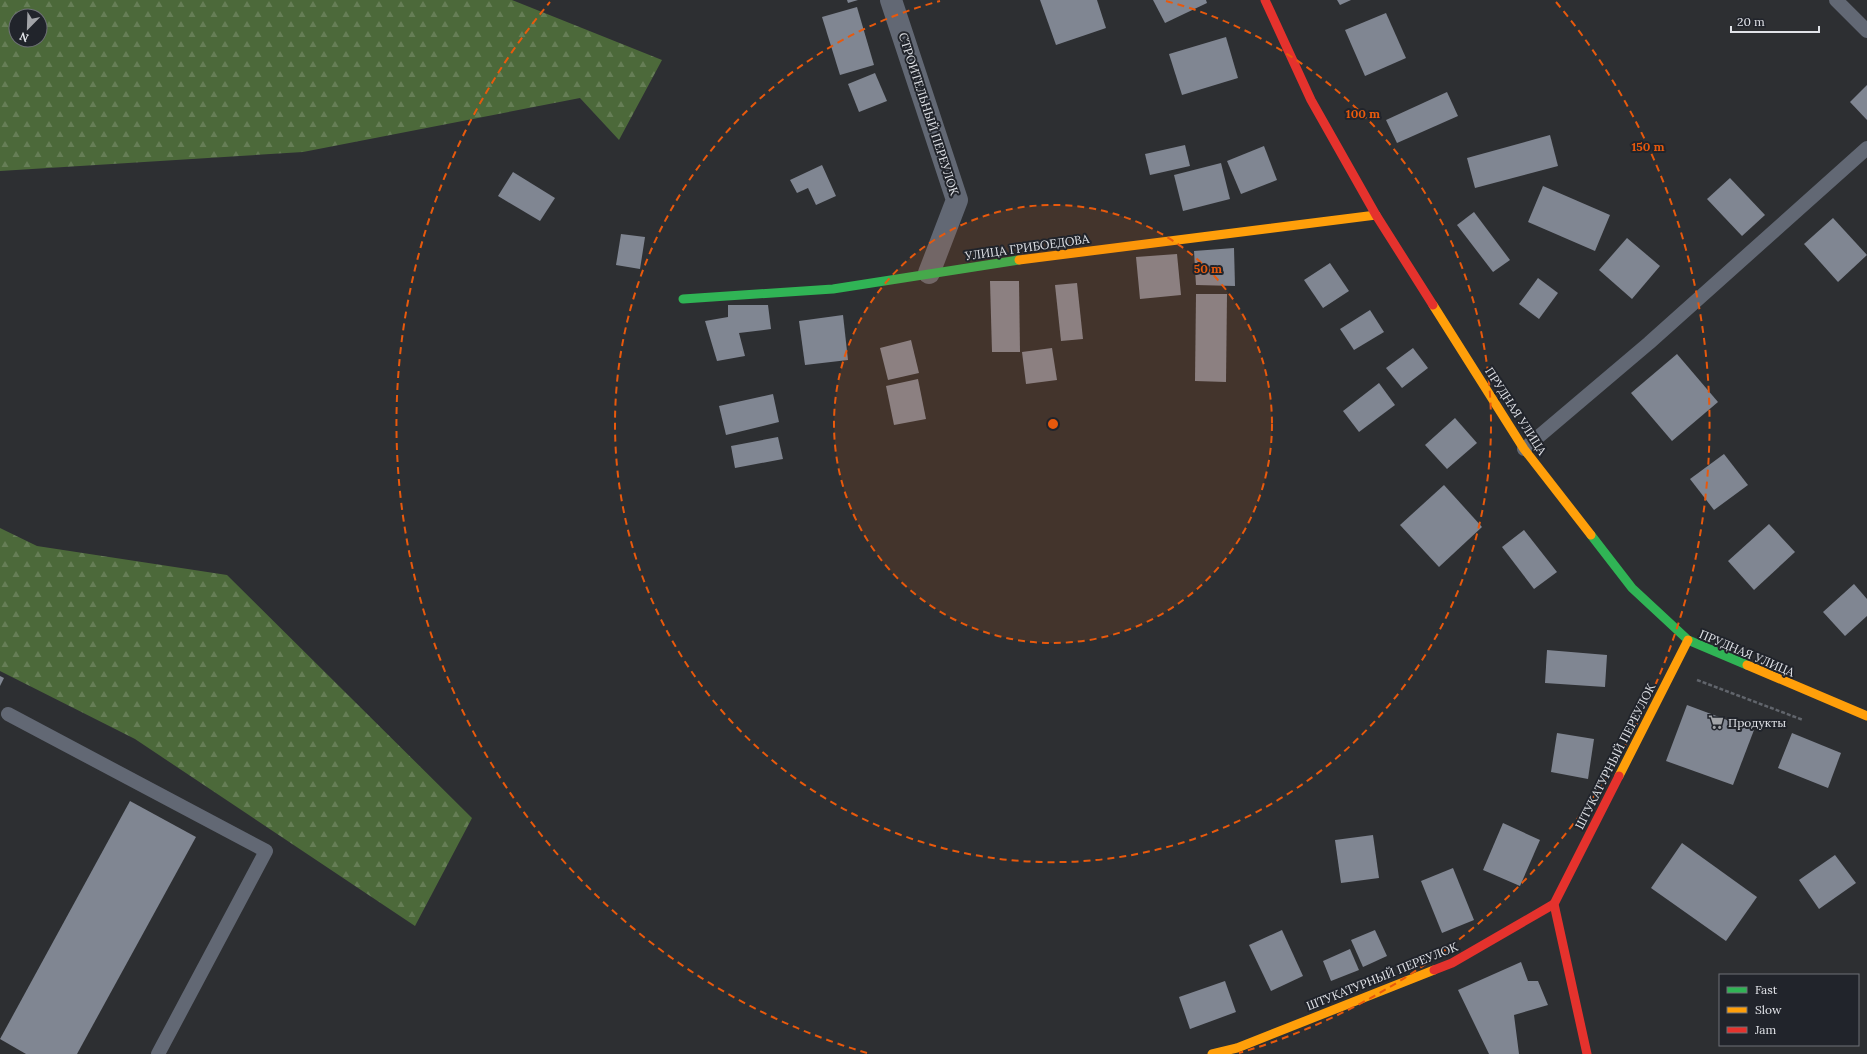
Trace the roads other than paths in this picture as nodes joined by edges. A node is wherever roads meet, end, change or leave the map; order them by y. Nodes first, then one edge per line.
1 (891, 0) edge
2 (1265, 0) edge
3 (1836, 0) edge
4 (1867, 31) edge
5 (1867, 148) edge
6 (1376, 215) junction
7 (929, 273) junction
8 (683, 299) dead end
9 (1524, 449) junction
10 (1688, 640) junction
11 (8, 714) dead end
12 (1867, 716) edge
13 (1554, 904) junction
14 (158, 1054) edge
15 (1212, 1054) edge
16 (1587, 1054) edge

1 - 7 street, СТРОИТЕЛЬНЫЙ ПЕРЕУЛОК
2 - 6 street, ПРУДНАЯ УЛИЦА
3 - 4 lane
5 - 9 lane
6 - 7 street, УЛИЦА ГРИБОЕДОВА
6 - 9 street, ПРУДНАЯ УЛИЦА
7 - 8 street, УЛИЦА ГРИБОЕДОВА
9 - 10 street, ПРУДНАЯ УЛИЦА
10 - 12 street, ПРУДНАЯ УЛИЦА
10 - 13 street, ШТУКАТУРНЫЙ ПЕРЕУЛОК
11 - 14 lane
13 - 15 street, ШТУКАТУРНЫЙ ПЕРЕУЛОК
13 - 16 street

